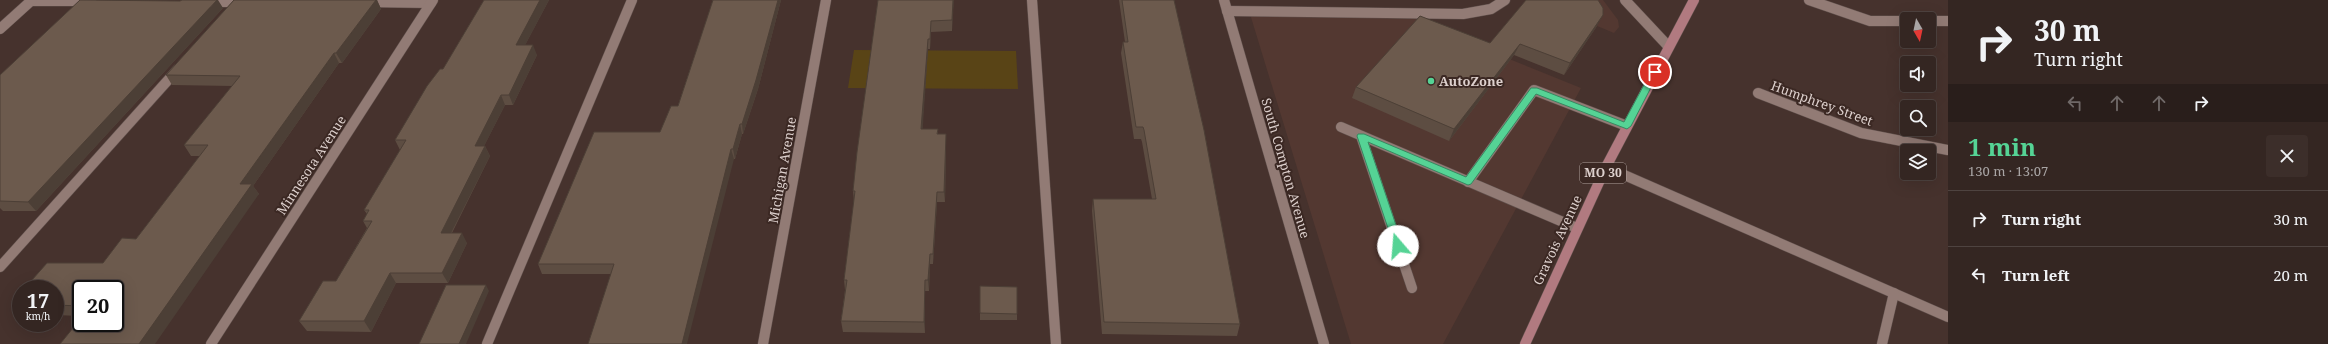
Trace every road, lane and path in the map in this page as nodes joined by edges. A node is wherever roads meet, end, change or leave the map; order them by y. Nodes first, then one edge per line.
1 (32, 0) edge
2 (632, 0) edge
3 (826, 0) edge
4 (1032, 0) edge
5 (1224, 0) edge
6 (1505, 0) edge
7 (1626, 0) edge
8 (1694, 0) edge
9 (1810, 0) edge
10 (103, 1) edge
11 (432, 1) edge
12 (198, 2) edge
13 (238, 2) junction
14 (253, 2) edge
15 (354, 2) edge
16 (1227, 11) junction
17 (227, 14) edge
18 (1900, 20) edge
19 (1936, 20) edge
20 (1948, 20) edge
21 (0, 28) edge
22 (1668, 46) junction
23 (185, 61) edge
24 (1758, 94) dead end
25 (1341, 126) dead end
26 (1627, 126) junction
27 (1361, 136) junction
28 (1948, 150) edge
29 (1606, 167) junction
30 (1468, 182) junction
31 (1578, 228) junction
32 (0, 267) edge
33 (1412, 288) dead end
34 (1894, 293) junction
35 (1948, 317) edge
36 (211, 344) edge
37 (487, 344) edge
38 (763, 344) edge
39 (1056, 344) edge
40 (1324, 344) edge
41 (1525, 344) edge
42 (1882, 344) edge

1 - 10 street
1 - 21 street
2 - 37 street
3 - 38 street, Michigan Avenue
4 - 39 street
5 - 16 street, South Compton Avenue
6 - 16 street
7 - 22 street
8 - 22 main road, Gravois Avenue / MO 30
9 - 18 street
11 - 15 street
11 - 36 street, Minnesota Avenue
12 - 13 street
13 - 14 street
13 - 17 street
16 - 40 street, South Compton Avenue
19 - 20 street
22 - 26 main road, Gravois Avenue / MO 30
23 - 32 street
24 - 28 street, Humphrey Street
25 - 27 street
26 - 29 main road, Gravois Avenue / MO 30
26 - 30 street
27 - 30 street
27 - 33 street
29 - 31 main road, Gravois Avenue / MO 30
29 - 34 street
30 - 31 street
31 - 41 main road, Gravois Avenue / MO 30
34 - 35 street
34 - 42 street

